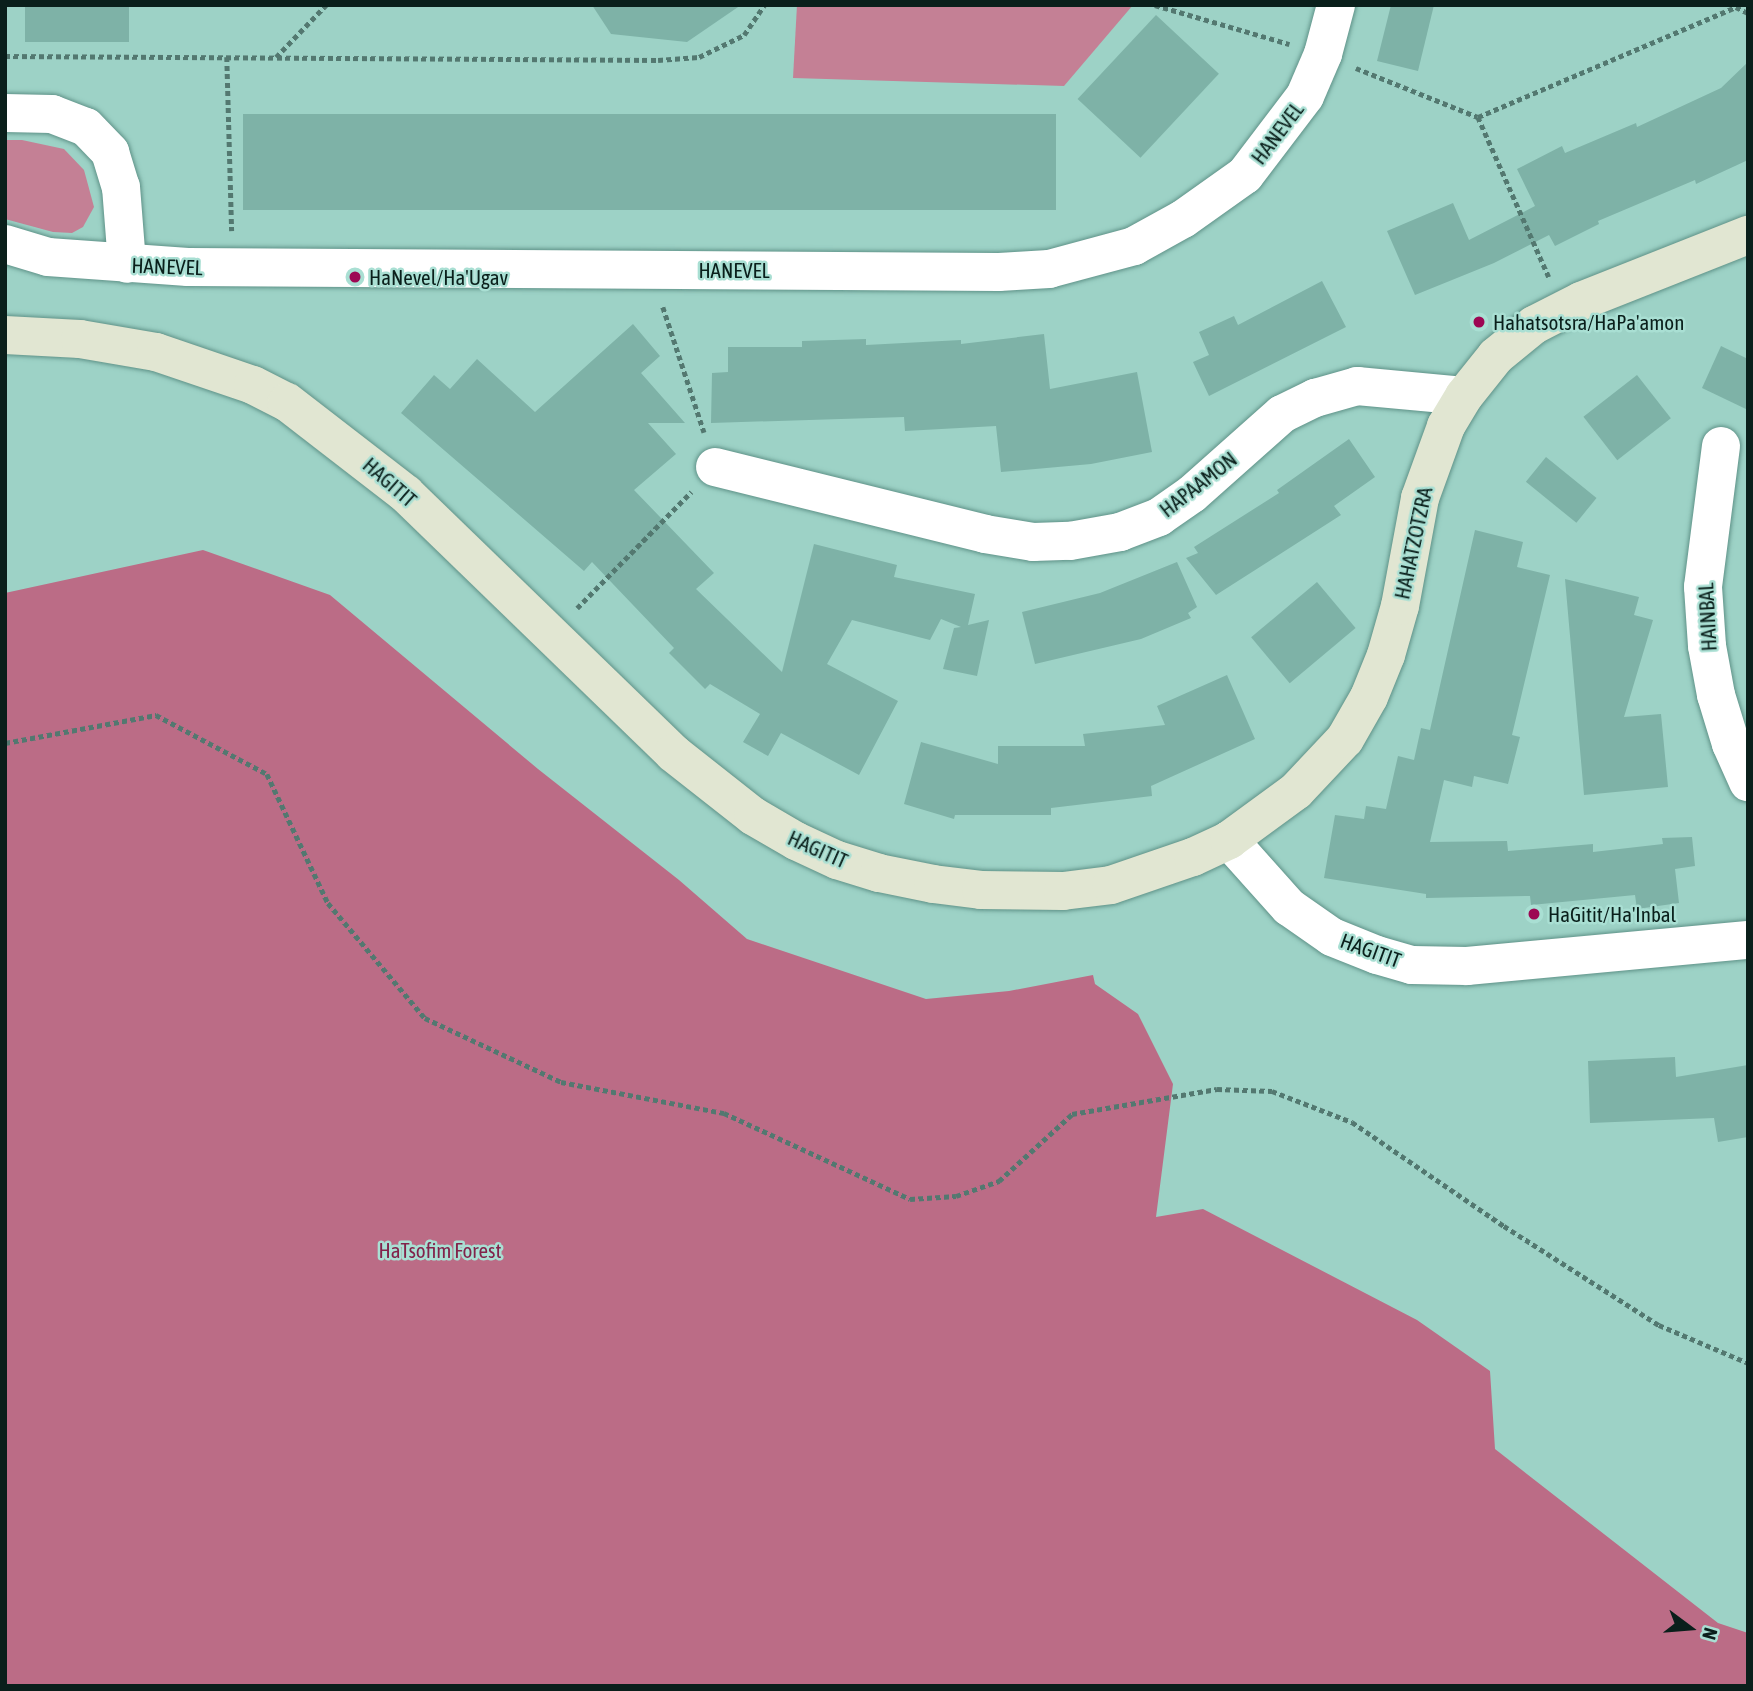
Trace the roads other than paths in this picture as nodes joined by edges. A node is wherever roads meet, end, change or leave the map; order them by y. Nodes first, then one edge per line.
1 (1336, 5) edge
2 (5, 113) edge
3 (1748, 234) edge
4 (5, 244) edge
5 (127, 264) junction
6 (5, 335) edge
7 (1464, 396) junction
8 (1721, 446) dead end
9 (715, 467) road end
10 (1748, 782) edge
11 (1229, 840) junction
12 (1748, 940) edge

1 - 5 street, HANEVEL
2 - 5 street
3 - 7 street, HAHATZOTZRA
4 - 5 street, HANEVEL
6 - 11 street, HAGITIT
7 - 9 street, HAPAAMON
7 - 11 street, HAHATZOTZRA
8 - 10 street, HAINBAL
11 - 12 street, HAGITIT

